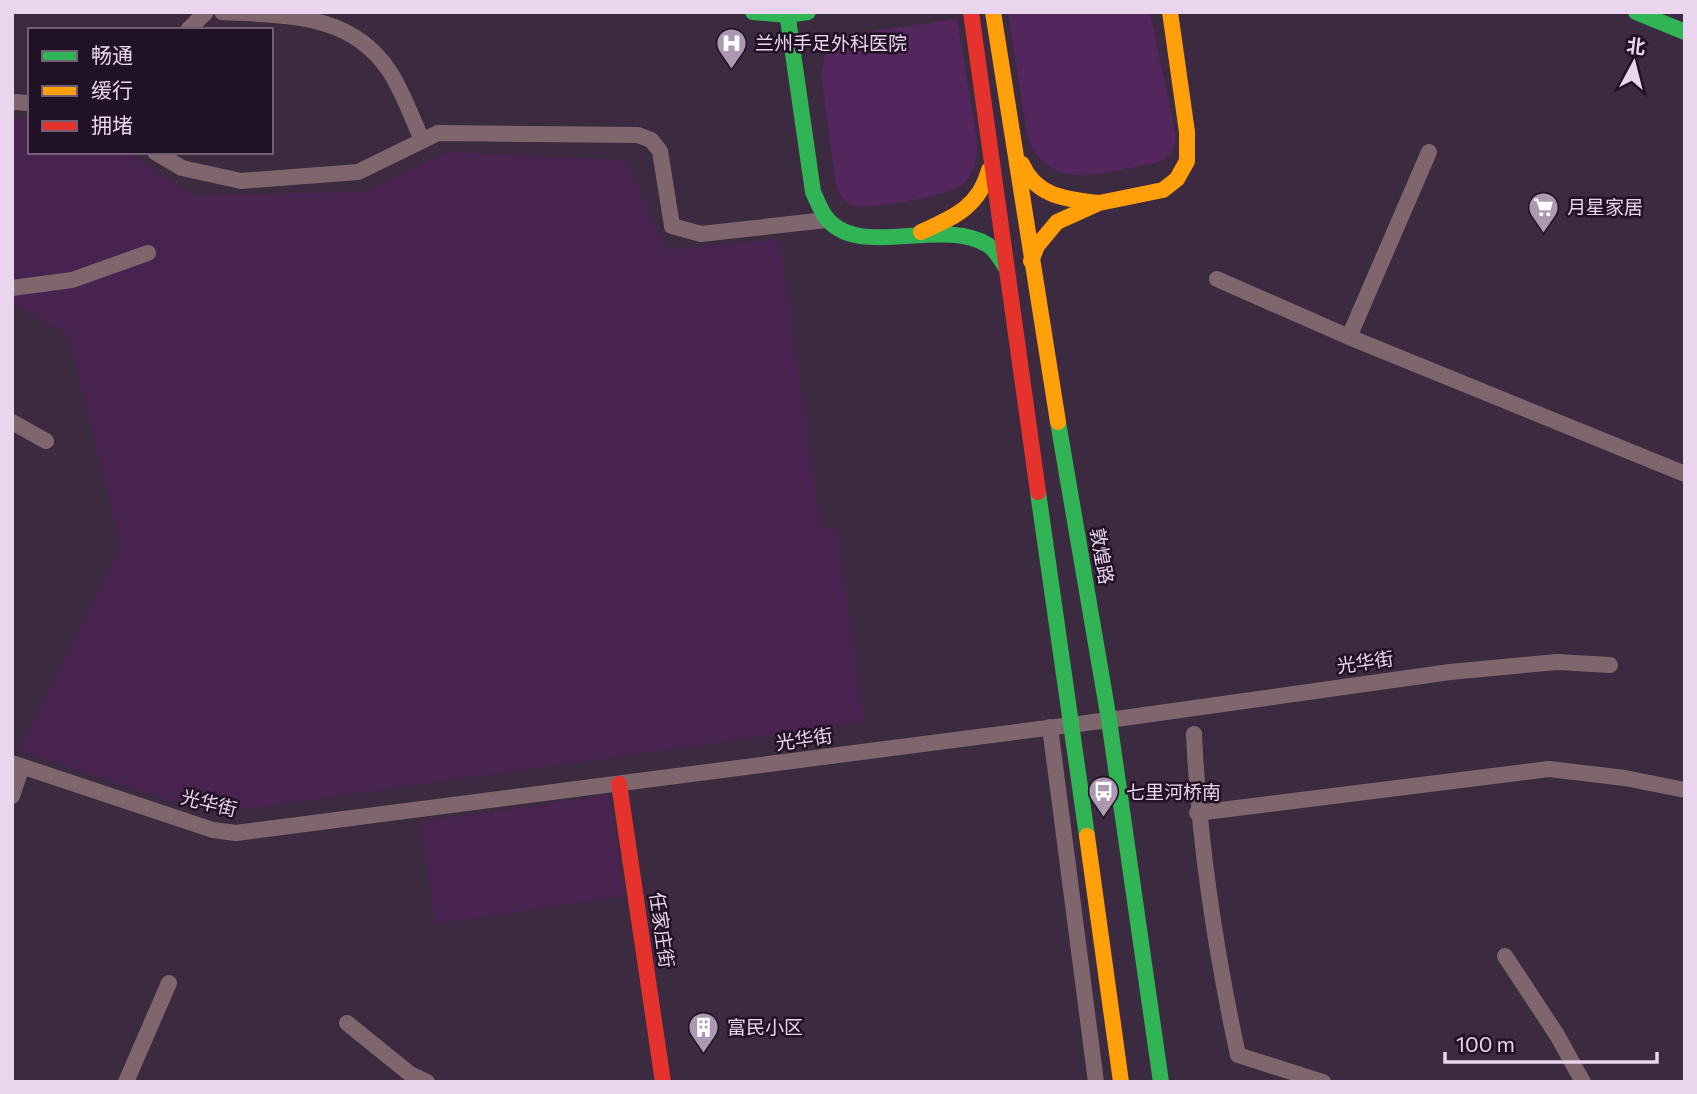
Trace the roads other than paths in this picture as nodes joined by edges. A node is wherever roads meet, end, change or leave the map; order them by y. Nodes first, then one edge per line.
1 (206, 12) edge
2 (222, 12) edge
3 (753, 12) edge
4 (808, 12) edge
5 (971, 12) edge
6 (993, 12) edge
7 (1170, 12) edge
8 (1636, 12) edge
9 (267, 14) edge
10 (787, 14) edge
11 (190, 28) edge
12 (1685, 32) edge
13 (422, 140) junction
14 (1015, 142) junction
15 (1429, 152) dead end
16 (158, 154) edge
17 (991, 157) junction
18 (1099, 203) junction
19 (826, 219) junction
20 (918, 234) junction
21 (148, 253) dead end
22 (1031, 261) junction
23 (1005, 266) junction
24 (1217, 279) dead end
25 (12, 288) edge
26 (1349, 337) junction
27 (12, 422) edge
28 (46, 441) dead end
29 (1685, 474) edge
30 (1610, 665) dead end
31 (1109, 720) junction
32 (1071, 724) junction
33 (1050, 727) junction
34 (1194, 734) dead end
35 (17, 765) edge
36 (619, 784) junction
37 (1685, 790) edge
38 (12, 796) edge
39 (1197, 813) junction
40 (1505, 956) dead end
41 (169, 983) dead end
42 (347, 1023) dead end
43 (126, 1082) edge
44 (427, 1082) edge
45 (663, 1082) edge
46 (1096, 1082) edge
47 (1121, 1082) edge
48 (1161, 1082) edge
49 (1323, 1082) edge
50 (1583, 1082) edge

1 - 11 street
2 - 9 street
3 - 10 main road
4 - 10 main road
5 - 17 main road
6 - 14 main road, 敦煌路
7 - 18 main road
8 - 12 main road
9 - 13 street
10 - 19 main road
13 - 16 street
13 - 19 street
14 - 18 main road
14 - 22 main road, 敦煌路
15 - 26 street
17 - 20 main road
17 - 23 main road
18 - 22 main road
19 - 20 main road
20 - 23 main road
21 - 25 street
22 - 31 main road, 敦煌路
23 - 32 main road
24 - 26 street
26 - 29 street
27 - 28 street
30 - 31 street, 光华街
31 - 32 street, 光华街
31 - 48 main road, 敦煌路
32 - 33 street, 光华街
32 - 47 main road
33 - 36 street, 光华街
33 - 46 street
34 - 39 street
35 - 36 street, 光华街
35 - 38 street
36 - 45 main road, 任家庄街
37 - 39 street
39 - 49 street
40 - 50 street
41 - 43 street
42 - 44 street

